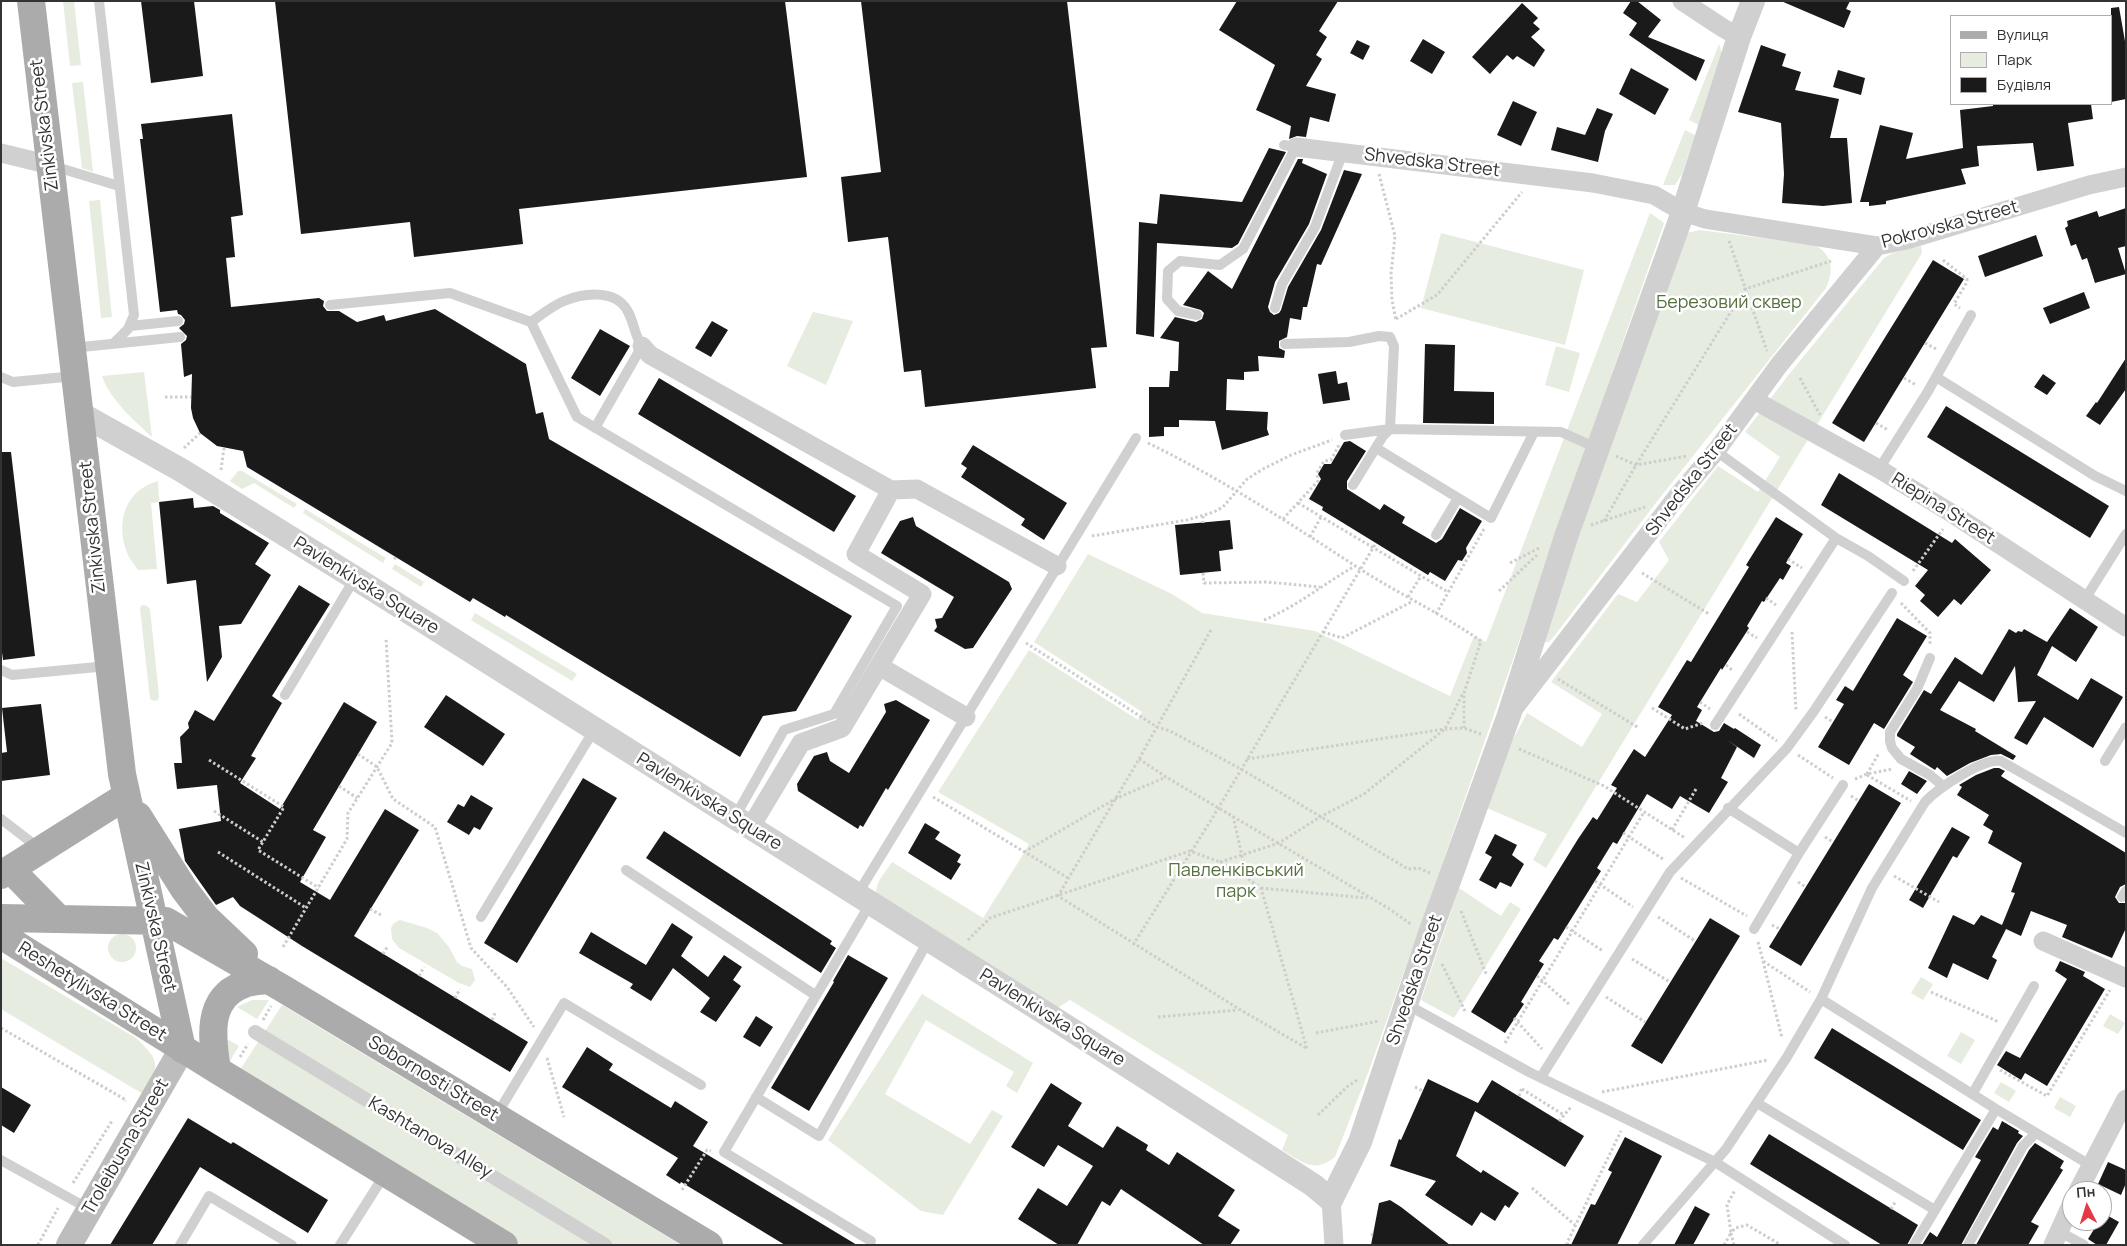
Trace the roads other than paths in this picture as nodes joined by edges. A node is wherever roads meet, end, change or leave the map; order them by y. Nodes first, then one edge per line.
1 (31, 1) edge
2 (99, 1) edge
3 (1682, 1) edge
4 (1753, 1) edge
5 (1739, 37) junction
6 (1290, 146) joint
7 (1343, 152) junction
8 (1, 153) edge
9 (50, 165) junction
10 (2126, 177) edge
11 (119, 186) junction
12 (1683, 212) junction
13 (1877, 246) junction
14 (330, 305) dead end
15 (1275, 308) dead end
16 (1197, 314) dead end
17 (1971, 315) road end
18 (178, 321) dead end
19 (531, 322) junction
20 (130, 326) junction
21 (180, 337) dead end
22 (114, 344) junction
23 (1285, 344) dead end
24 (642, 346) junction
25 (72, 348) junction
26 (76, 375) junction
27 (1, 377) edge
28 (1936, 377) junction
29 (1754, 400) junction
30 (81, 414) junction
31 (595, 428) junction
32 (1390, 429) junction
33 (1534, 432) junction
34 (1345, 435) road end
35 (1136, 438) road end
36 (1376, 448) junction
37 (1597, 448) junction
38 (1716, 451) junction
39 (1879, 469) junction
40 (1353, 485) dead end
41 (891, 490) junction
42 (2126, 491) edge
43 (1458, 498) junction
44 (2126, 534) edge
45 (1436, 535) dead end
46 (1836, 538) junction
47 (1057, 566) junction
48 (355, 578) junction
49 (1904, 581) road end
50 (1892, 593) road end
51 (2085, 599) junction
52 (2126, 627) edge
53 (1930, 658) road end
54 (109, 666) junction
55 (879, 666) junction
56 (1, 670) edge
57 (285, 695) dead end
58 (1509, 715) junction
59 (966, 717) junction
60 (1715, 725) road end
61 (2126, 727) edge
62 (594, 730) junction
63 (2105, 761) dead end
64 (1843, 785) road end
65 (1943, 786) junction
66 (126, 796) junction
67 (1728, 808) junction
68 (1, 819) edge
69 (742, 823) junction
70 (2126, 833) edge
71 (42, 850) junction
72 (1799, 853) junction
73 (626, 870) dead end
74 (5, 871) edge
75 (864, 900) junction
76 (481, 917) dead end
77 (1, 918) edge
78 (58, 918) junction
79 (154, 921) junction
80 (1756, 926) road end
81 (1, 935) edge
82 (928, 940) junction
83 (2043, 941) dead end
84 (269, 980) junction
85 (2118, 983) edge
86 (2034, 986) dead end
87 (815, 995) junction
88 (1821, 999) junction
89 (1404, 1010) junction
90 (255, 1032) dead end
91 (182, 1049) junction
92 (216, 1070) junction
93 (1541, 1077) junction
94 (701, 1085) dead end
95 (1973, 1093) junction
96 (756, 1097) junction
97 (2126, 1099) edge
98 (1757, 1103) junction
99 (1996, 1109) junction
100 (496, 1116) junction
101 (2036, 1133) junction
102 (1, 1160) edge
103 (1715, 1162) junction
104 (2090, 1165) junction
105 (386, 1173) junction
106 (2083, 1181) edge
107 (1331, 1200) junction
108 (89, 1209) junction
109 (1935, 1210) junction
110 (2062, 1225) edge
111 (2056, 1238) edge
112 (871, 1241) dead end
113 (69, 1245) edge
114 (180, 1245) edge
115 (292, 1245) edge
116 (340, 1245) edge
117 (504, 1245) edge
118 (605, 1245) edge
119 (709, 1245) edge
120 (1334, 1245) edge
121 (1643, 1245) edge
122 (1845, 1245) edge
123 (1914, 1245) edge
124 (1968, 1245) edge
125 (2084, 1245) edge

1 - 9 main road, Zinkivska Street
2 - 11 lane
3 - 5 street
4 - 5 street, Shvedska Street
5 - 12 street, Shvedska Street
6 - 7 street, Shvedska Street
6 - 16 lane
7 - 12 street, Shvedska Street
7 - 15 lane
8 - 9 street
9 - 11 lane
9 - 25 main road, Zinkivska Street
10 - 13 street, Pokrovska Street
11 - 20 lane
12 - 13 street, Pokrovska Street
12 - 37 street, Shvedska Street
13 - 29 street, Shvedska Street
14 - 19 lane
17 - 28 lane
18 - 20 lane
19 - 24 lane
19 - 31 lane
20 - 22 lane
21 - 22 lane
22 - 25 lane
23 - 32 lane
24 - 31 lane
24 - 41 street
25 - 26 main road, Zinkivska Street
26 - 27 lane
26 - 30 main road, Zinkivska Street
28 - 39 lane
28 - 42 lane
29 - 38 street, Shvedska Street
29 - 39 street, Riepina Street
30 - 48 street, Pavlenkivska Square
30 - 54 main road, Zinkivska Street
31 - 69 lane
32 - 33 lane
32 - 34 lane
32 - 36 lane
33 - 37 lane
33 - 43 lane
35 - 47 lane
36 - 40 lane
36 - 43 lane
37 - 58 street, Shvedska Street
38 - 46 lane
38 - 58 street, Shvedska Street
39 - 51 street, Riepina Street
41 - 47 street
41 - 55 street
43 - 45 lane
44 - 51 lane
46 - 49 lane
46 - 60 lane
47 - 59 lane
48 - 57 lane
48 - 62 street, Pavlenkivska Square
50 - 67 lane
51 - 52 street, Riepina Street
53 - 65 lane
54 - 56 lane
54 - 66 main road, Zinkivska Street
55 - 59 street
55 - 69 street
58 - 89 street, Shvedska Street
59 - 75 lane
61 - 63 lane
62 - 69 street, Pavlenkivska Square
62 - 76 lane
64 - 72 lane
65 - 70 lane
65 - 88 lane
66 - 71 main road
66 - 79 main road, Zinkivska Street
66 - 84 main road
67 - 72 lane
67 - 93 lane
68 - 71 lane
69 - 75 street, Pavlenkivska Square
71 - 74 main road
72 - 80 lane
73 - 87 lane
74 - 78 main road
75 - 82 street, Pavlenkivska Square
75 - 87 lane
77 - 78 main road, Reshetylivska Street
78 - 79 main road, Reshetylivska Street
79 - 84 main road, Sobornosti Street
79 - 91 main road, Zinkivska Street
81 - 91 main road, Reshetylivska Street
82 - 96 lane
82 - 107 street, Pavlenkivska Square
83 - 85 street
84 - 92 main road
84 - 100 main road, Sobornosti Street
86 - 95 lane
87 - 96 lane
88 - 95 lane
88 - 98 lane
89 - 93 lane
89 - 107 street, Shvedska Street
90 - 118 street, Kashtanova Alley
91 - 92 main road
91 - 108 main road, Troleibusna Street
92 - 105 main road
93 - 103 lane
94 - 100 lane
95 - 99 lane
96 - 112 lane
97 - 104 street
98 - 103 lane
98 - 109 lane
99 - 101 lane
99 - 109 lane
100 - 119 main road, Sobornosti Street
101 - 104 lane
101 - 124 lane
102 - 108 lane
103 - 121 lane
103 - 122 lane
104 - 106 street
105 - 116 lane
105 - 117 main road
107 - 120 street
108 - 113 main road, Troleibusna Street
109 - 123 lane
110 - 111 street
111 - 125 lane
114 - 115 lane

